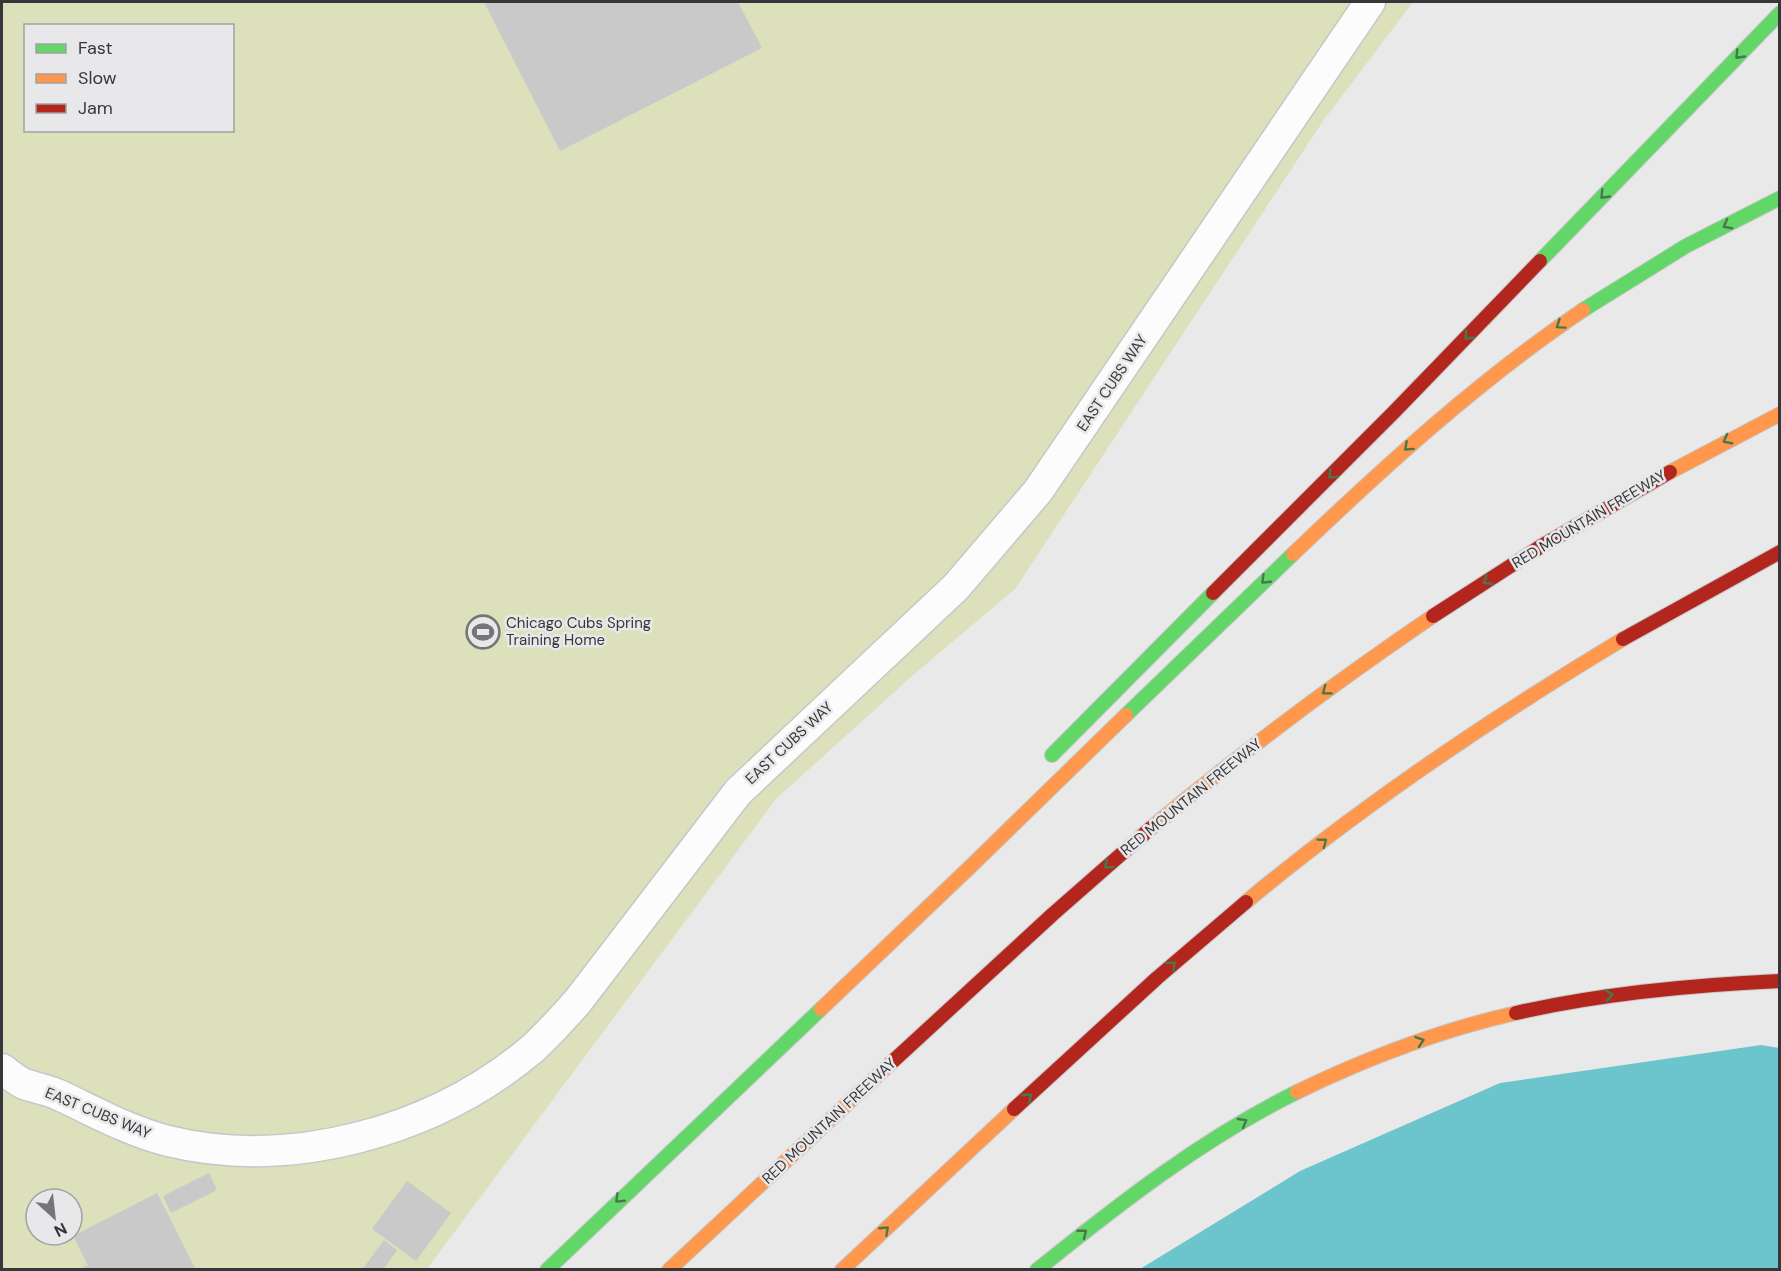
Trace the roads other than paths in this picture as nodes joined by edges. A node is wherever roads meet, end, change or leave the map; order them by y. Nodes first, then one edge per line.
1 (1370, 2) edge
2 (1779, 13) edge
3 (1779, 198) edge
4 (1779, 414) edge
5 (1779, 552) edge
6 (1041, 767) dead end
7 (832, 979) dead end
8 (1779, 981) edge
9 (1708, 985) junction
10 (1779, 987) edge
11 (8, 1079) edge
12 (661, 1158) junction
13 (547, 1269) edge
14 (669, 1269) edge
15 (842, 1269) edge
16 (1037, 1269) edge

1 - 11 street, EAST CUBS WAY
2 -> 6 highway
3 -> 12 highway
4 -> 14 highway, RED MOUNTAIN FREEWAY
15 -> 5 highway
7 - 12 highway
8 - 9 highway
9 - 10 highway
16 -> 9 highway
12 -> 13 highway

